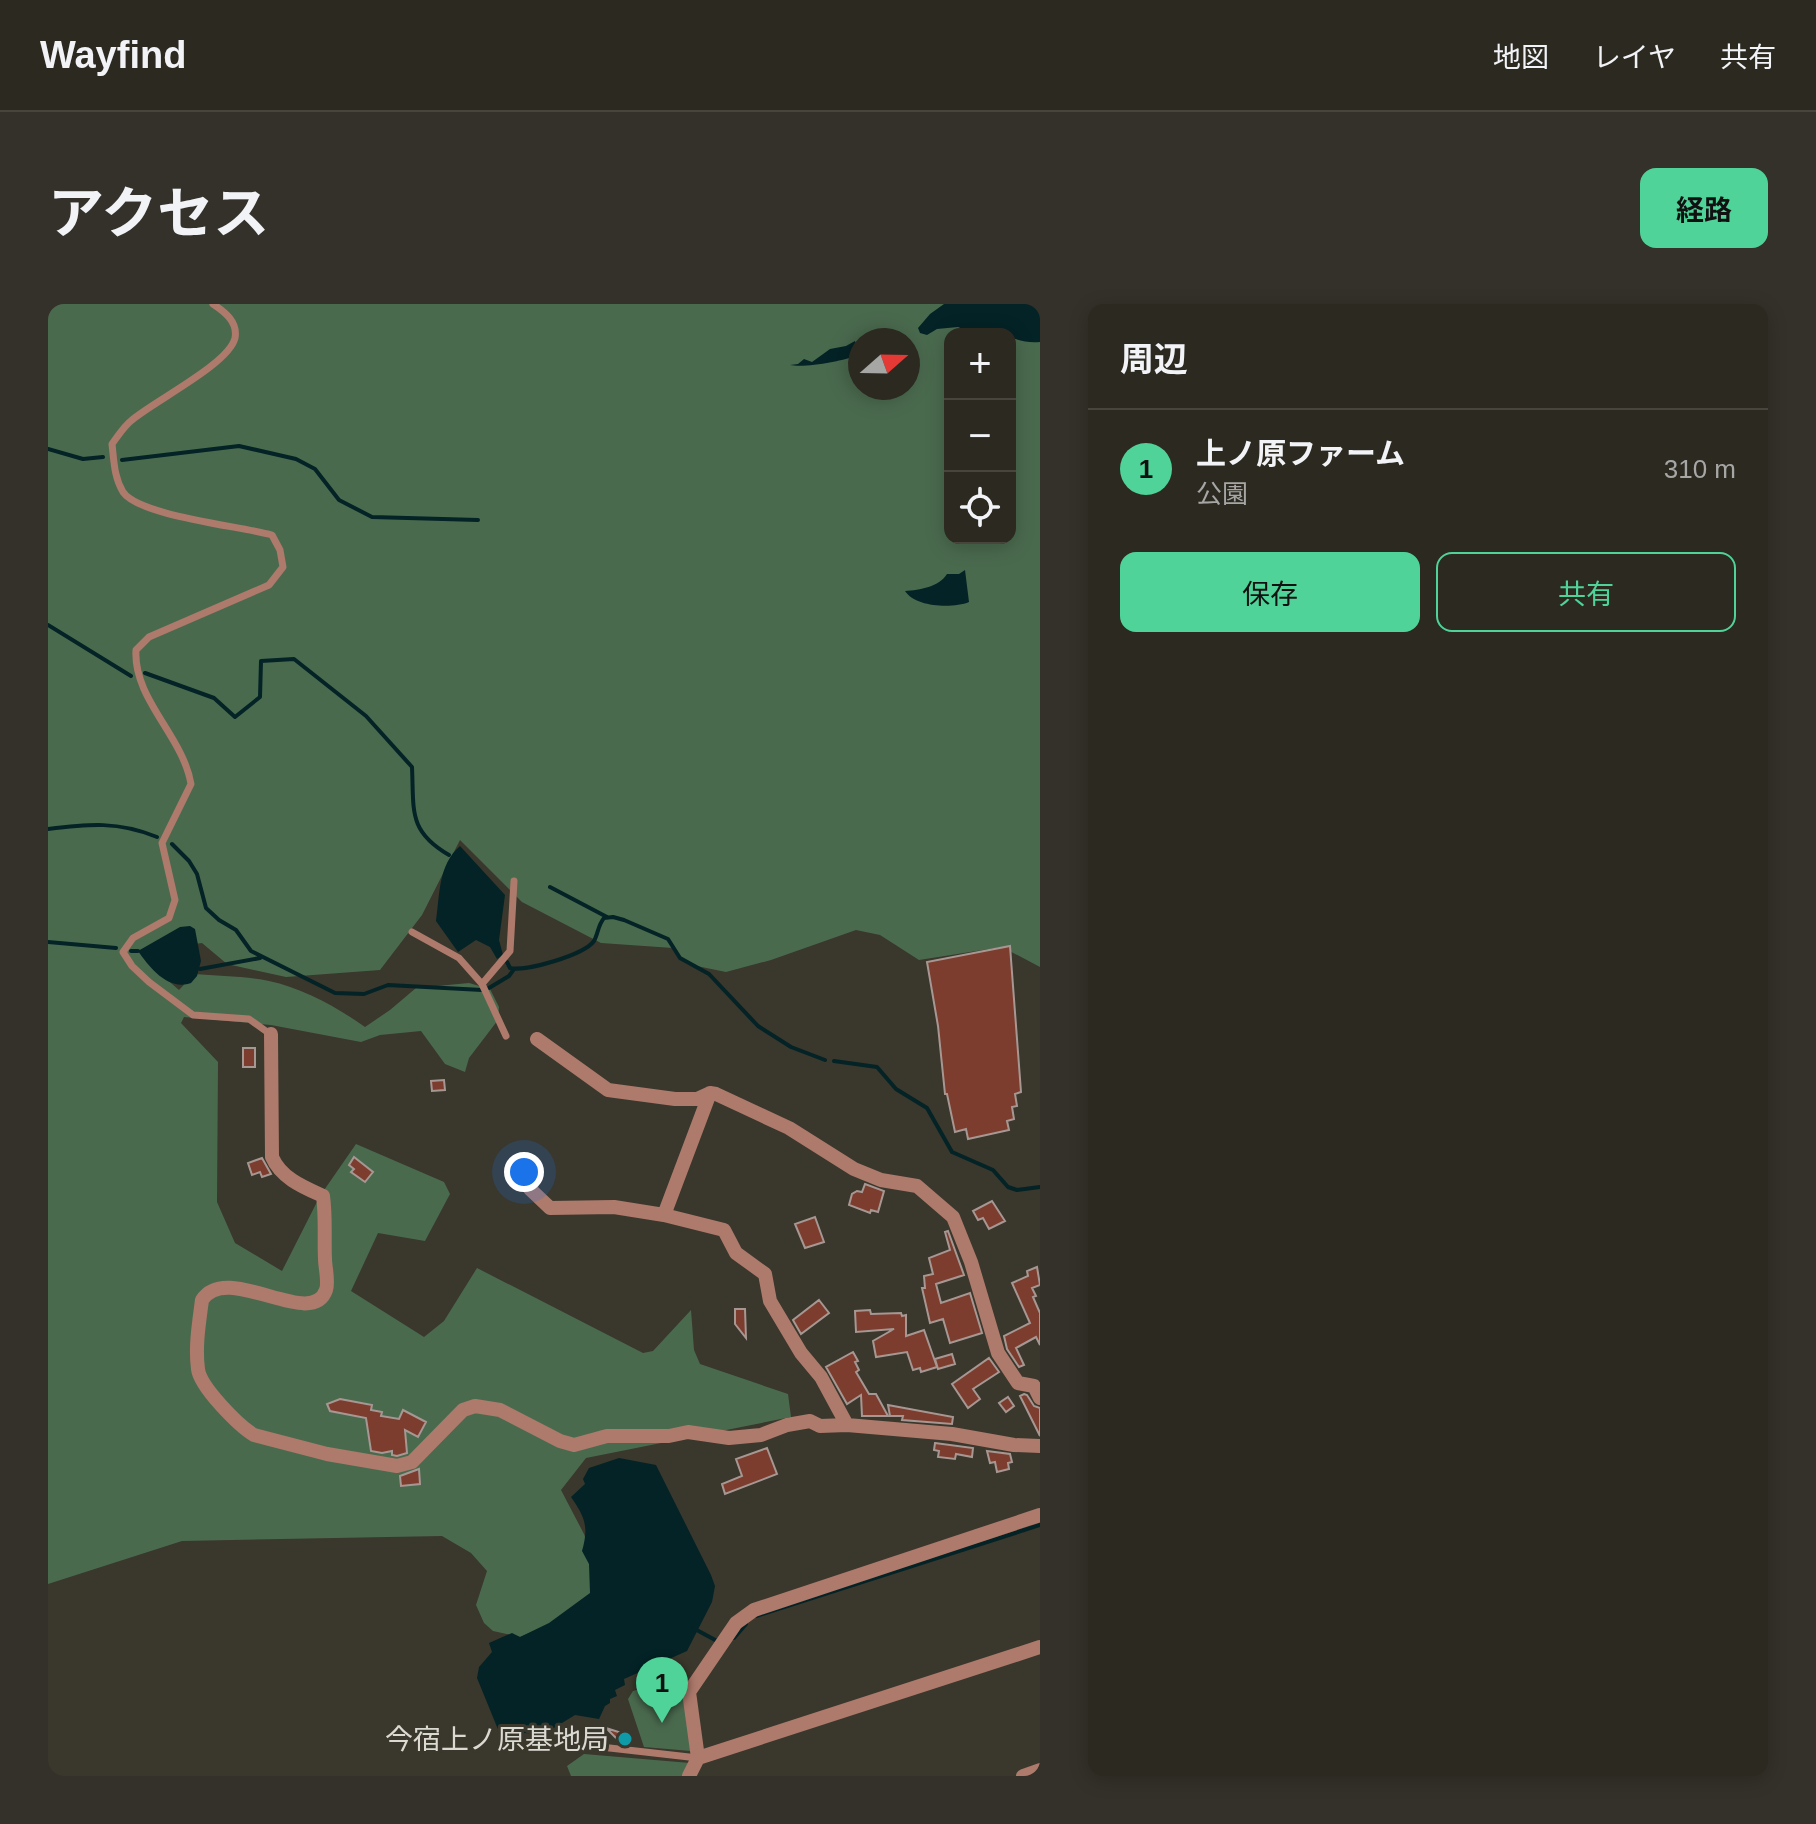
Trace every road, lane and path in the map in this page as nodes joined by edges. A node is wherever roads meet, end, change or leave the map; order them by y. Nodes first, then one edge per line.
1 (213, 304) edge
2 (514, 881) dead end
3 (412, 932) dead end
4 (482, 984) junction
5 (271, 1034) joint
6 (506, 1036) dead end
7 (537, 1039) dead end
8 (710, 1093) junction
9 (530, 1189) dead end
10 (664, 1215) junction
11 (1040, 1398) edge
12 (847, 1425) junction
13 (1040, 1446) edge
14 (1040, 1515) edge
15 (1040, 1647) edge
16 (592, 1746) dead end
17 (698, 1758) junction
18 (1040, 1770) edge
19 (689, 1776) edge
20 (1023, 1776) edge

1 - 5 lane
2 - 4 lane
3 - 4 lane
4 - 6 lane
5 - 12 street
7 - 8 street
8 - 10 street
8 - 11 street
9 - 10 street
10 - 12 street
12 - 13 street
14 - 17 street
15 - 17 street
16 - 17 lane
17 - 19 street
18 - 20 street

